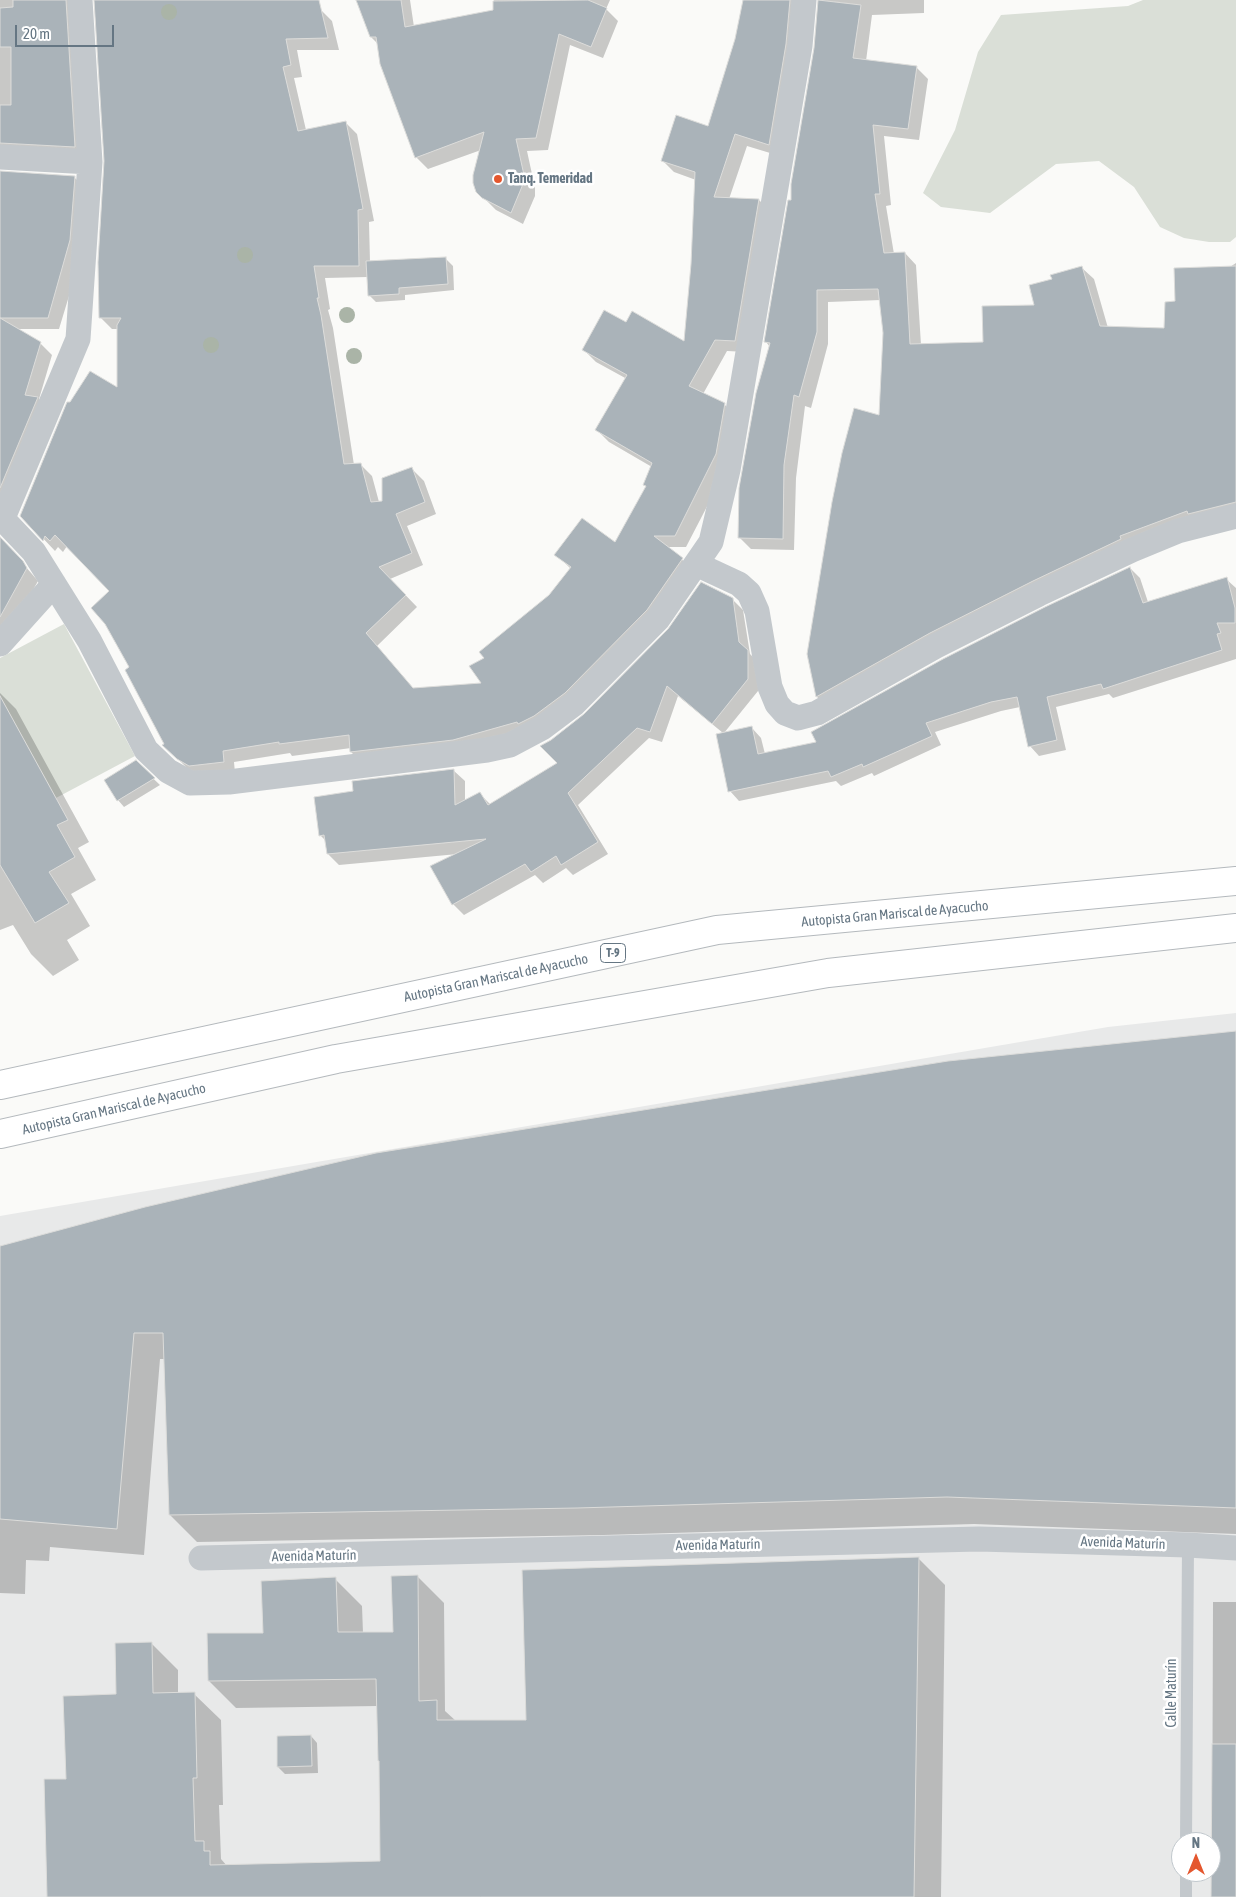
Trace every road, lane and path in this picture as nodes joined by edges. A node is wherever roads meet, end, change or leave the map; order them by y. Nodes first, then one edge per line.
1 (80, 0) edge
2 (804, 0) edge
3 (0, 156) edge
4 (90, 162) junction
5 (1236, 516) edge
6 (2, 517) edge
7 (696, 564) junction
8 (54, 584) junction
9 (0, 644) edge
10 (1236, 881) edge
11 (1236, 928) edge
12 (0, 1084) edge
13 (0, 1134) edge
14 (1188, 1545) junction
15 (1236, 1548) edge
16 (201, 1558) dead end
17 (1186, 1832) edge
18 (1186, 1882) edge
19 (1186, 1897) edge

1 - 4 street
2 - 7 street
3 - 4 street
4 - 6 street
5 - 7 street
6 - 8 street
7 - 8 street
8 - 9 street
10 - 12 highway, Autopista Gran Mariscal de Ayacucho / T-9
11 - 13 highway, Autopista Gran Mariscal de Ayacucho
14 - 15 street, Avenida Maturín
14 - 16 street, Avenida Maturín
14 - 17 lane, Calle Maturín
18 - 19 lane

